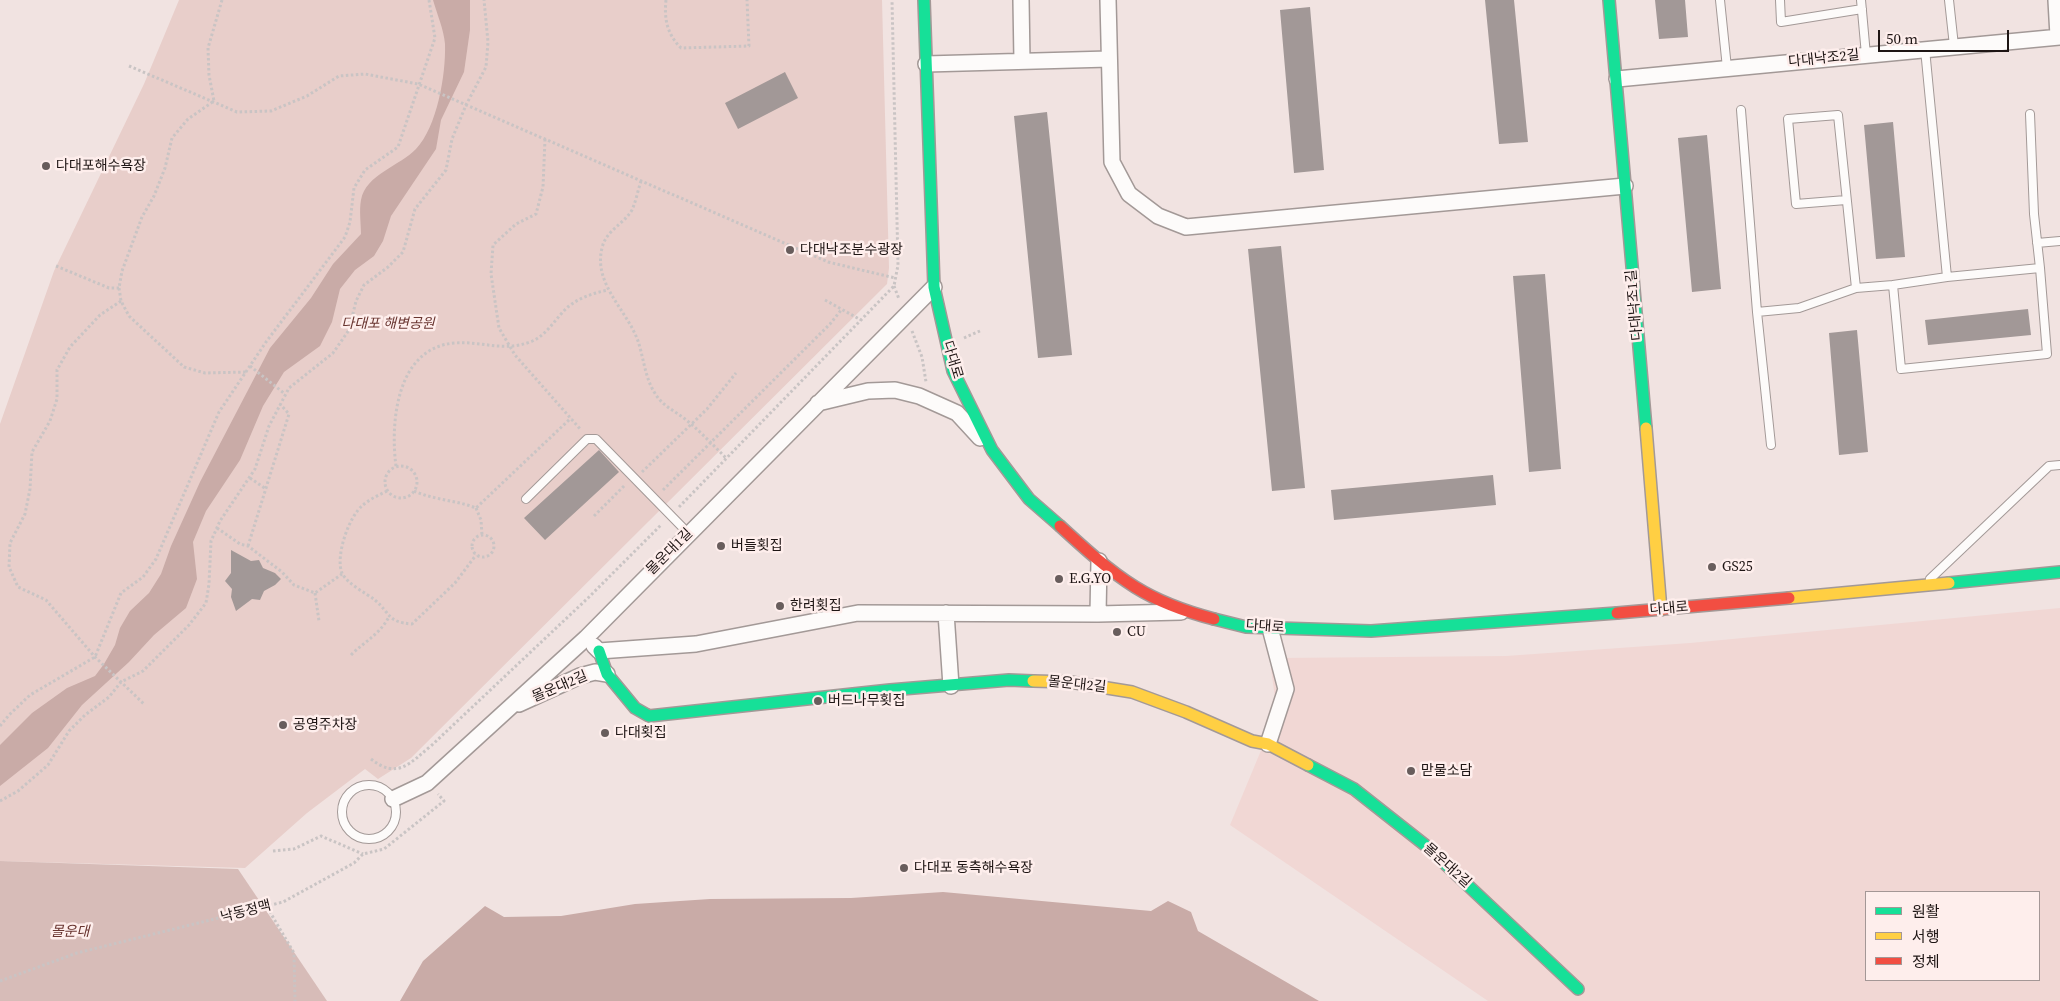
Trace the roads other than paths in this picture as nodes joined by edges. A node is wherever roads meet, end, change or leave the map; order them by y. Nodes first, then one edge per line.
1 (924, 0) edge
2 (1021, 0) edge
3 (1108, 0) edge
4 (1609, 0) edge
5 (1720, 0) edge
6 (1780, 0) edge
7 (1861, 0) edge
8 (1949, 0) edge
9 (2056, 0) edge
10 (1862, 9) junction
11 (2059, 36) edge
12 (1954, 46) junction
13 (1926, 49) junction
14 (1866, 55) junction
15 (1109, 59) junction
16 (1022, 61) junction
17 (926, 64) junction
18 (1727, 68) junction
19 (1617, 79) junction
20 (1741, 110) dead end
21 (2030, 114) dead end
22 (1625, 186) junction
23 (1846, 200) junction
24 (2060, 240) edge
25 (2037, 244) junction
26 (2040, 268) junction
27 (1947, 277) junction
28 (1893, 285) junction
29 (934, 287) junction
30 (1856, 288) junction
31 (1757, 312) junction
32 (818, 403) junction
33 (1771, 445) dead end
34 (992, 450) junction
35 (2060, 465) edge
36 (526, 499) dead end
37 (688, 533) junction
38 (1099, 561) junction
39 (2060, 572) edge
40 (1923, 586) junction
41 (1661, 610) junction
42 (1188, 612) junction
43 (946, 613) junction
44 (1098, 614) junction
45 (1270, 628) junction
46 (586, 638) junction
47 (599, 652) junction
48 (607, 674) junction
49 (951, 686) junction
50 (506, 710) junction
51 (1268, 744) junction
52 (393, 799) junction
53 (1578, 989) dead end

1 - 17 street, 다대로
2 - 16 street
3 - 15 street
4 - 19 street, 다대낙조1길
5 - 18 lane
6 - 10 lane
7 - 10 lane
8 - 12 lane
9 - 11 street
10 - 14 lane
11 - 12 street, 다대낙조2길
12 - 13 street, 다대낙조2길
13 - 14 street, 다대낙조2길
13 - 27 lane
14 - 18 street, 다대낙조2길
15 - 16 street
15 - 22 street
16 - 17 street
17 - 29 street, 다대로
18 - 19 street, 다대낙조2길
19 - 22 street, 다대낙조1길
20 - 31 lane
21 - 25 lane
22 - 41 street, 다대낙조1길
23 - 23 lane
23 - 30 lane
24 - 25 lane
25 - 26 lane
26 - 27 lane
26 - 28 lane
27 - 28 lane
28 - 30 lane
29 - 32 street, 몰운대1길
29 - 34 street, 다대로
30 - 31 lane
31 - 33 lane
32 - 34 street
32 - 37 street, 몰운대1길
34 - 38 street, 다대로
35 - 40 lane
36 - 37 lane
37 - 46 street, 몰운대1길
38 - 42 street, 다대로
38 - 44 street
39 - 40 street, 다대로
40 - 41 street, 다대로
41 - 45 street, 다대로
42 - 44 street
42 - 45 street, 다대로
43 - 44 street
43 - 47 street
43 - 49 street
45 - 51 street
46 - 47 street
46 - 50 street, 몰운대1길
47 - 48 street
48 - 49 street, 몰운대2길
48 - 50 street, 몰운대2길
49 - 51 street, 몰운대2길
50 - 52 street, 몰운대1길
51 - 53 street, 몰운대2길
52 - 52 lane

